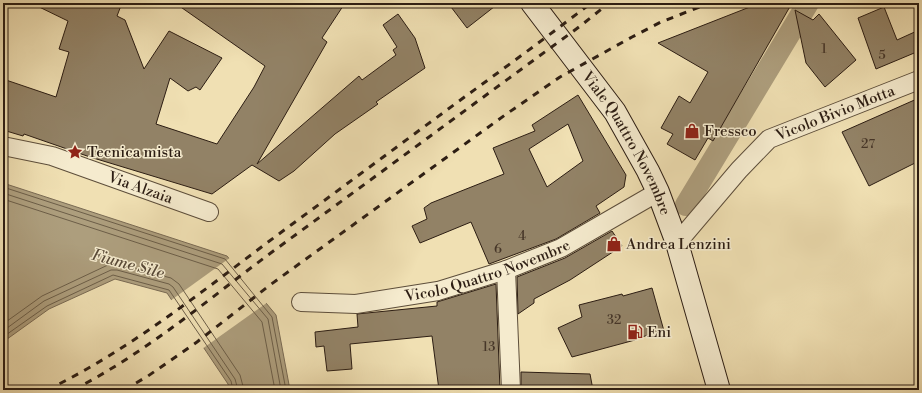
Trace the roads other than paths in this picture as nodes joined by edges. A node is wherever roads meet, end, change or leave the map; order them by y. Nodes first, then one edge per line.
1 (532, 3) edge
2 (919, 80) edge
3 (3, 146) edge
4 (658, 192) junction
5 (209, 212) dead end
6 (678, 243) junction
7 (506, 270) junction
8 (301, 302) dead end
9 (511, 390) edge
10 (719, 390) edge

1 - 4 main road, Viale Quattro Novembre
2 - 6 street, Vicolo Bivio Motta
3 - 5 street, Via Alzaia
4 - 6 main road, Viale Quattro Novembre
4 - 7 street, Vicolo Quattro Novembre
6 - 10 main road, Viale Quattro Novembre
7 - 8 street, Vicolo Quattro Novembre
7 - 9 street

